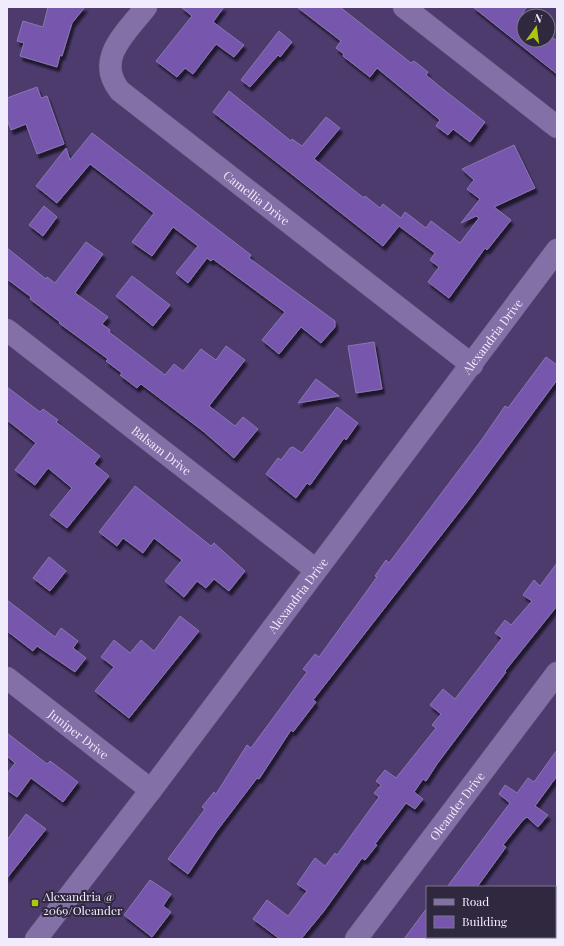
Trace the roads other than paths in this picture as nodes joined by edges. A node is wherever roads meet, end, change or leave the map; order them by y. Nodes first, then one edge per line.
1 (146, 7) edge
2 (404, 7) edge
3 (557, 127) edge
4 (557, 250) edge
5 (7, 330) edge
6 (472, 365) junction
7 (316, 570) junction
8 (557, 673) edge
9 (7, 678) edge
10 (151, 790) junction
11 (36, 939) edge
12 (356, 939) edge

1 - 6 street, Camellia Drive
2 - 3 street
4 - 6 street, Alexandria Drive
5 - 7 street, Balsam Drive
6 - 7 street, Alexandria Drive
7 - 10 street, Alexandria Drive
8 - 12 street, Oleander Drive
9 - 10 street, Juniper Drive
10 - 11 street, Alexandria Drive

